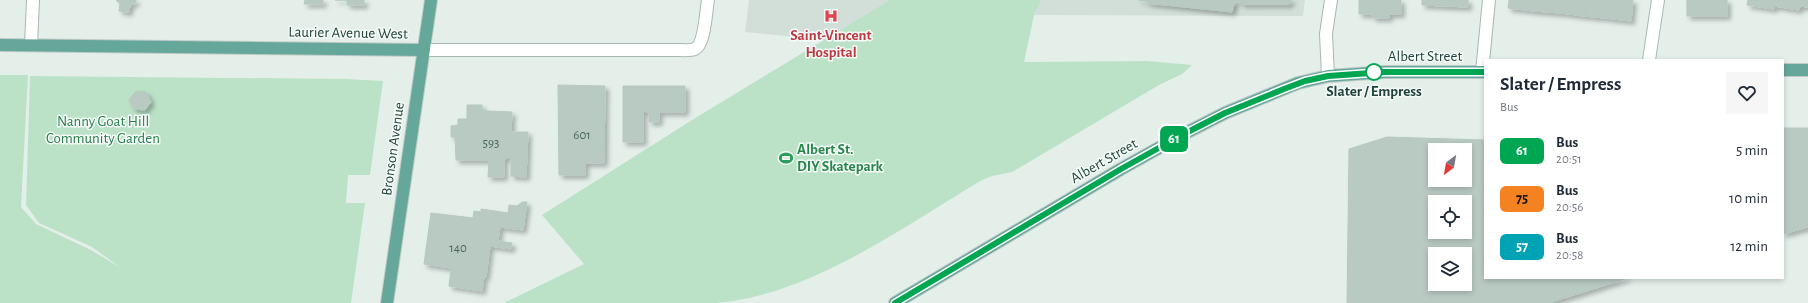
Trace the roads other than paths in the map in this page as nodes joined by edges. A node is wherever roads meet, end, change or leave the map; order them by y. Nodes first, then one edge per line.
1 (33, 0) edge
2 (431, 0) edge
3 (708, 0) edge
4 (1331, 0) edge
5 (1490, 0) edge
6 (1658, 0) edge
7 (0, 45) edge
8 (32, 45) junction
9 (424, 50) junction
10 (1484, 59) edge
11 (1649, 59) edge
12 (1484, 62) edge
13 (1784, 70) edge
14 (1808, 70) edge
15 (1483, 72) edge
16 (1328, 76) junction
17 (895, 302) edge
18 (387, 303) edge

1 - 8 street
2 - 9 main road, Bronson Avenue
3 - 9 street, Laurier Avenue West
4 - 16 street
5 - 10 street
6 - 11 street
7 - 8 main road, Laurier Avenue West
8 - 9 main road, Laurier Avenue West
9 - 18 main road, Bronson Avenue
12 - 15 street
13 - 14 main road
15 - 16 main road, Albert Street
16 - 17 main road, Albert Street

